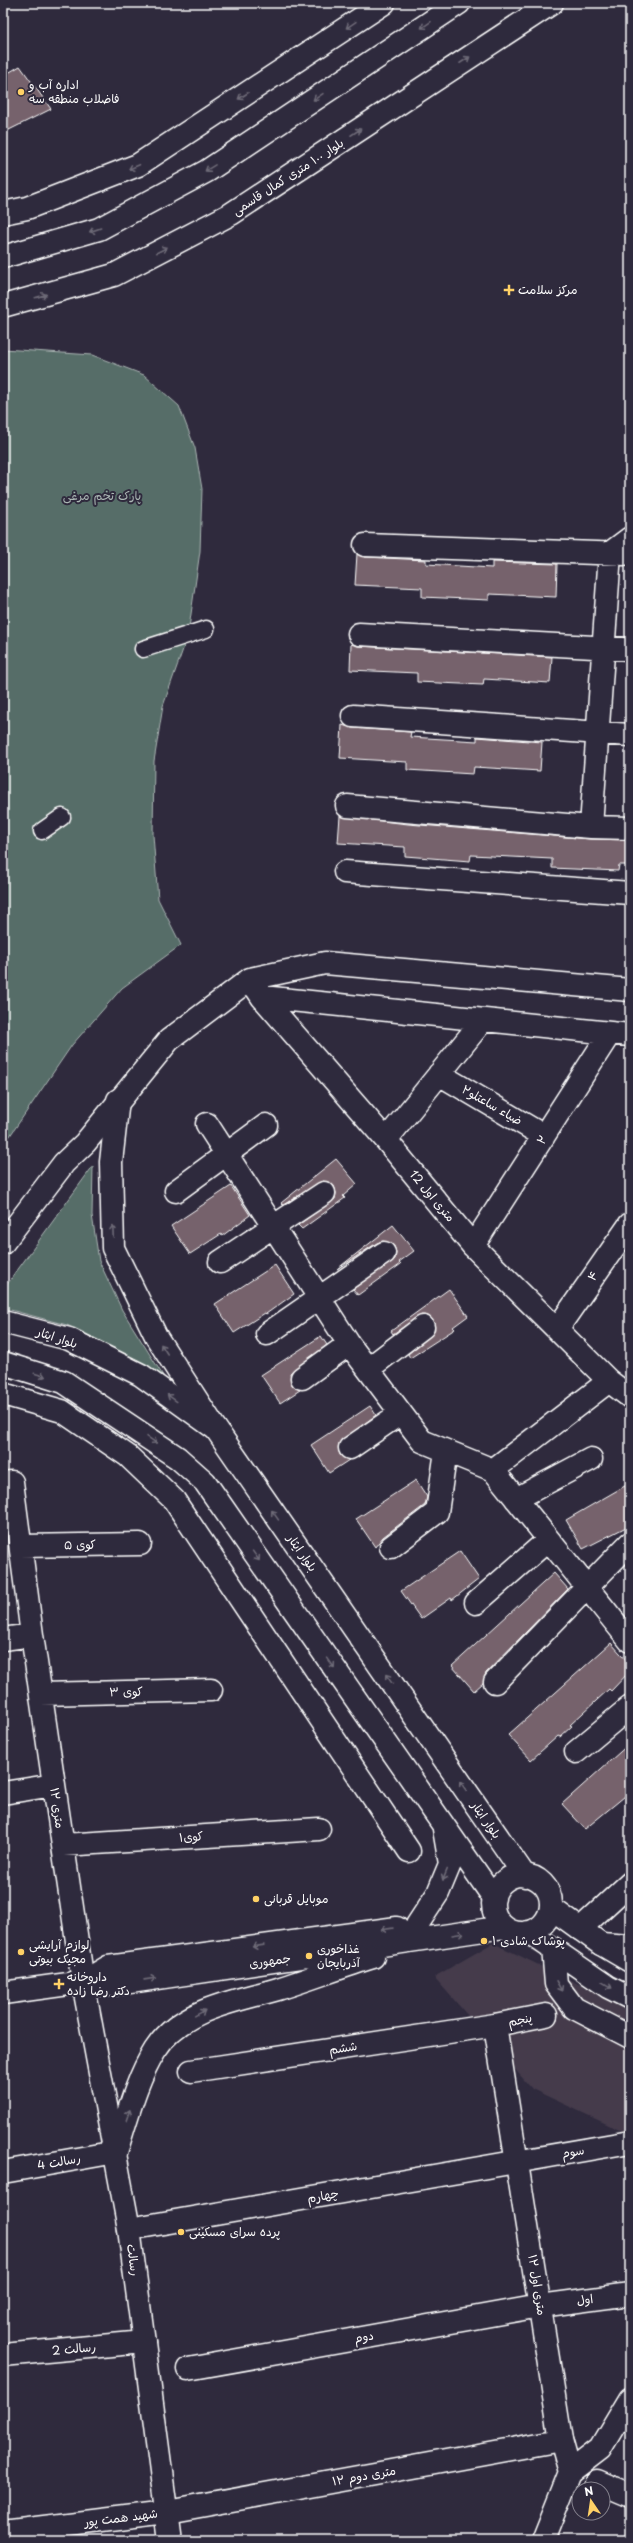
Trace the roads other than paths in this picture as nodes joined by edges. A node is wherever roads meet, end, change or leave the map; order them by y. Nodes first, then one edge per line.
1 (384, 3) edge
2 (459, 3) edge
3 (552, 3) edge
4 (3, 213) edge
5 (3, 257) edge
6 (3, 306) edge
7 (630, 538) edge
8 (365, 545) dead end
9 (620, 553) edge
10 (206, 629) dead end
11 (359, 634) dead end
12 (604, 648) junction
13 (144, 649) dead end
14 (630, 649) edge
15 (353, 716) dead end
16 (598, 733) junction
17 (630, 734) edge
18 (347, 806) dead end
19 (62, 817) dead end
20 (591, 827) junction
21 (630, 828) edge
22 (42, 831) dead end
23 (345, 872) dead end
24 (630, 893) edge
25 (256, 988) junction
26 (630, 990) edge
27 (483, 1020) junction
28 (620, 1034) edge
29 (439, 1074) junction
30 (118, 1100) junction
31 (207, 1124) dead end
32 (266, 1125) dead end
33 (544, 1136) junction
34 (386, 1140) junction
35 (227, 1154) junction
36 (176, 1191) dead end
37 (324, 1193) dead end
38 (630, 1224) edge
39 (274, 1227) junction
40 (3, 1243) edge
41 (473, 1246) junction
42 (384, 1253) dead end
43 (220, 1262) dead end
44 (320, 1298) junction
45 (3, 1322) edge
46 (423, 1327) dead end
47 (557, 1329) junction
48 (267, 1334) dead end
49 (350, 1344) junction
50 (3, 1364) edge
51 (368, 1369) junction
52 (302, 1378) dead end
53 (609, 1381) junction
54 (3, 1394) edge
55 (630, 1397) edge
56 (401, 1413) junction
57 (216, 1429) junction
58 (350, 1448) dead end
59 (446, 1451) junction
60 (591, 1459) dead end
61 (493, 1470) junction
62 (8, 1482) edge
63 (516, 1499) junction
64 (548, 1540) junction
65 (630, 1542) edge
66 (140, 1544) dead end
67 (20, 1546) junction
68 (392, 1547) dead end
69 (587, 1587) junction
70 (476, 1603) dead end
71 (32, 1635) junction
72 (3, 1639) edge
73 (629, 1639) edge
74 (495, 1682) dead end
75 (211, 1690) dead end
76 (41, 1694) junction
77 (630, 1707) edge
78 (576, 1752) dead end
79 (54, 1785) junction
80 (3, 1793) edge
81 (443, 1824) junction
82 (319, 1829) dead end
83 (63, 1845) junction
84 (409, 1851) dead end
85 (525, 1876) junction
86 (630, 1883) edge
87 (551, 1908) junction
88 (498, 1913) junction
89 (580, 1929) junction
90 (421, 1932) junction
91 (528, 1932) junction
92 (601, 1944) junction
93 (630, 1946) edge
94 (553, 1948) junction
95 (630, 1961) edge
96 (83, 1982) junction
97 (3, 1992) edge
98 (630, 1998) edge
99 (546, 2015) dead end
100 (495, 2025) junction
101 (630, 2037) edge
102 (191, 2071) dead end
103 (630, 2142) edge
104 (116, 2152) junction
105 (517, 2163) junction
106 (3, 2172) edge
107 (129, 2229) junction
108 (630, 2294) edge
109 (540, 2306) junction
110 (144, 2342) junction
111 (3, 2355) edge
112 (188, 2369) dead end
113 (630, 2399) edge
114 (561, 2440) junction
115 (570, 2472) junction
116 (611, 2488) edge
117 (630, 2496) edge
118 (167, 2512) junction
119 (3, 2532) edge
120 (170, 2540) edge
121 (543, 2540) edge

1 -> 4 street
2 -> 5 street
6 -> 3 street, بلوار ۱۰۰ متری کمال قاسمی
7 - 9 street
8 - 9 street
9 - 12 street
10 - 13 street
11 - 12 street
12 - 14 street
12 - 16 street
15 - 16 street
16 - 17 street
16 - 20 street
18 - 20 street
19 - 22 street
20 - 21 street
23 - 24 street
25 - 26 street
25 - 27 street
25 - 30 street
25 - 34 street, 12 متری اول
27 - 28 street
27 - 29 street
28 - 33 street, ۲
29 - 33 street, ضیاء ساعتلو۲
29 - 34 street
30 - 40 street
57 -> 30 street
31 - 35 street
32 - 35 street
33 - 41 street, ۲
34 - 41 street, 12 متری اول
35 - 36 street
35 - 39 street
37 - 39 street
38 - 47 street, ۴
39 - 43 street
39 - 44 street
41 - 47 street, 12 متری اول
42 - 44 street
44 - 48 street
44 - 49 street
57 -> 45 street, بلوار ایثار
46 - 51 street
47 - 53 street, 12 متری اول
49 - 51 street
49 - 52 street
50 -> 81 street
51 - 56 street
53 - 55 street, 12 متری اول
53 - 61 street
54 - 84 street
56 - 58 street
56 - 59 street
85 -> 57 street, بلوار ایثار
59 - 61 street
59 - 68 street
60 - 63 street
61 - 63 street
62 - 67 street, ۱۲ متری
63 - 64 street
64 - 69 street
64 - 70 street
65 - 69 street
66 - 67 street, کوی ۵
67 - 71 street, ۱۲ متری
69 - 73 street
69 - 74 street
71 - 72 street
71 - 76 street, ۱۲ متری
75 - 76 street, کوی ۳
76 - 79 street, ۱۲ متری
77 - 78 street
79 - 80 street
79 - 83 street, ۱۲ متری
81 - 88 street
81 -> 90 street
82 - 83 street, کوی۱
83 - 96 street, ۱۲ متری
85 - 87 street
85 - 88 street
86 - 89 street
87 - 89 street
87 - 91 street
88 - 90 street, جمهوری
88 - 91 street
89 - 92 street
90 - 96 street, جمهوری
104 -> 90 street
91 - 94 street
92 - 93 street
92 - 95 street
94 -> 98 street
94 -> 101 street
96 - 97 street, جمهوری
96 - 104 street, رسالت
99 - 100 street, پنجم
100 - 102 street, ششم
100 - 105 street, ۱۲ متری اول
103 - 105 street, سوم
104 - 106 street, رسالت 4
104 - 107 street, رسالت
105 - 107 street, چهارم
105 - 109 street, ۱۲ متری اول
107 - 110 street, رسالت
108 - 109 street, اول
109 - 112 street, دوم
109 - 114 street, ۱۲ متری اول
110 - 111 street, رسالت 2
110 - 118 street, رسالت
113 - 115 street
114 - 115 street, ۱۲ متری اول
114 - 118 street, ۱۲ متری دوم
115 - 121 street
116 - 117 street
118 - 119 street, شهید همت پور
118 - 120 street, رسالت

